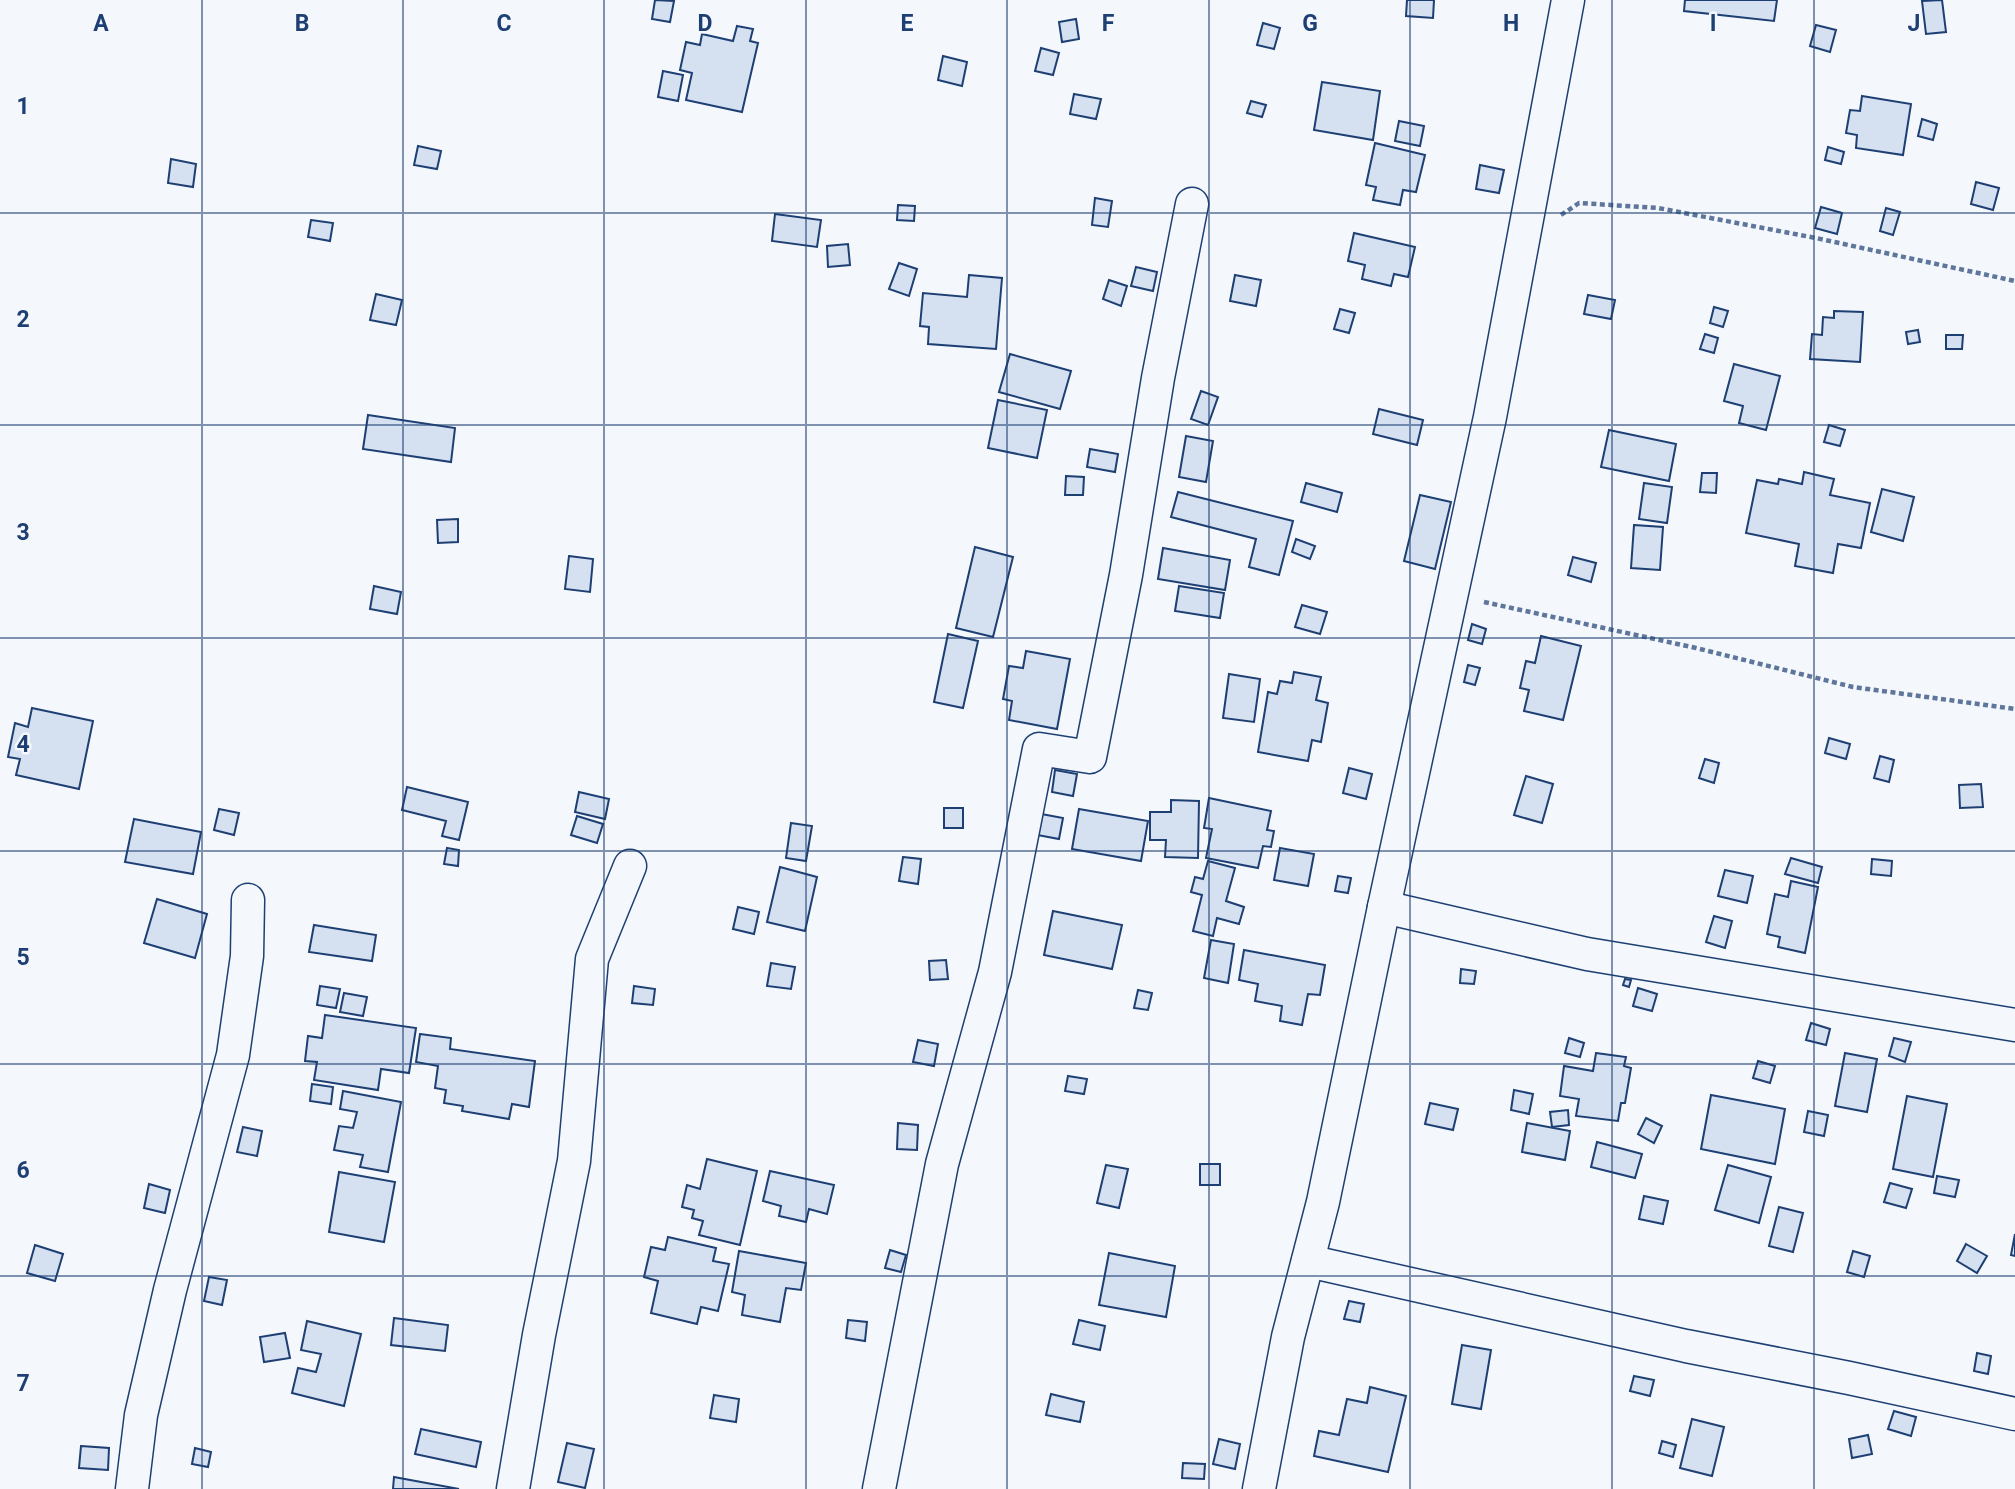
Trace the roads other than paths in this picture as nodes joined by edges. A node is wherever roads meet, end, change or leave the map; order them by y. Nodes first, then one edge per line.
1 (1568, 0) edge
2 (1192, 204) dead end
3 (630, 866) dead end
4 (248, 900) dead end
5 (1384, 906) junction
6 (2015, 1025) edge
7 (1308, 1261) junction
8 (2015, 1414) edge
9 (132, 1489) edge
10 (513, 1489) edge
11 (879, 1489) edge
12 (1259, 1489) edge

1 - 5 street
2 - 11 street
3 - 10 street
4 - 9 street
5 - 6 street
5 - 7 street
7 - 8 street
7 - 12 street

